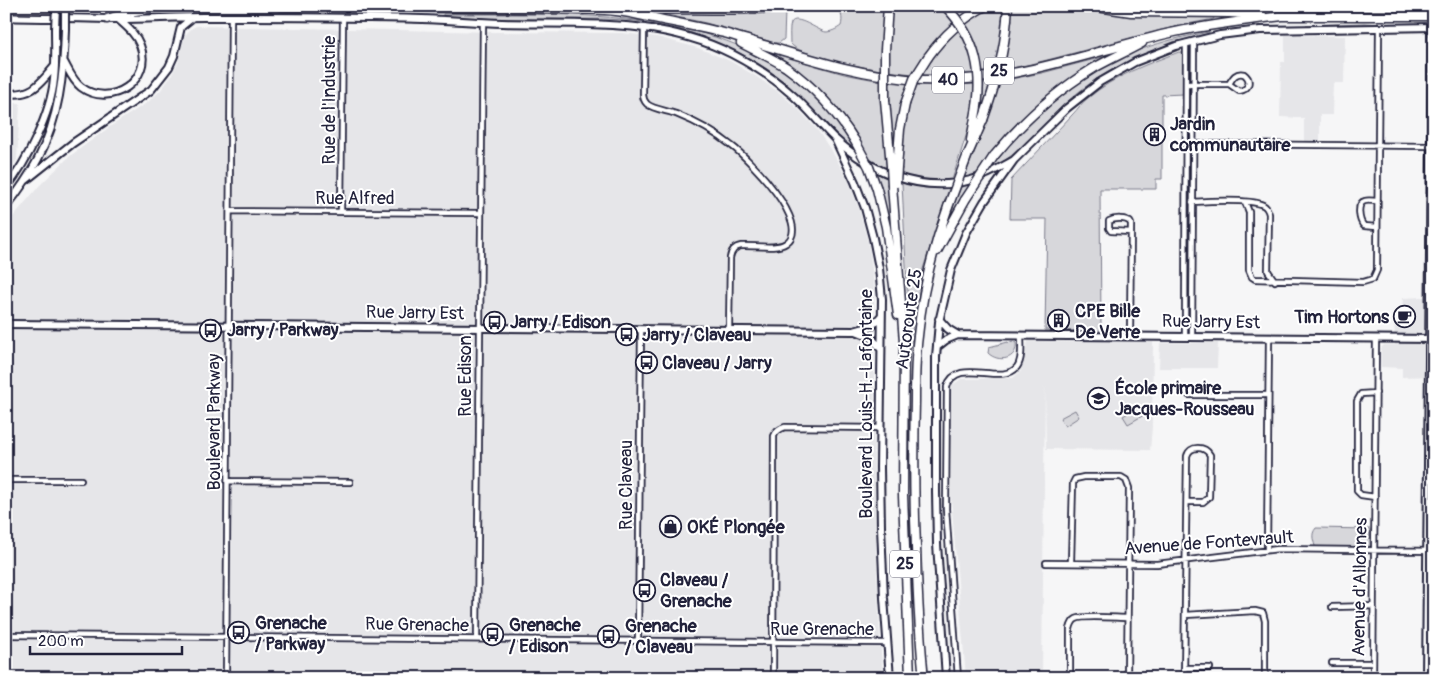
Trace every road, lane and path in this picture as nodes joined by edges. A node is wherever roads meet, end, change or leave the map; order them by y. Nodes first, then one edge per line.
1 (56, 6) edge
2 (65, 6) edge
3 (165, 6) edge
4 (281, 6) edge
5 (791, 6) edge
6 (888, 6) edge
7 (945, 6) edge
8 (985, 6) edge
9 (1008, 6) edge
10 (1091, 6) edge
11 (1432, 6) edge
12 (617, 11) junction
13 (1282, 16) junction
14 (1434, 16) edge
15 (7, 17) edge
16 (193, 17) junction
17 (231, 17) junction
18 (343, 18) junction
19 (107, 19) junction
20 (118, 19) junction
21 (482, 22) junction
22 (644, 27) junction
23 (1434, 27) edge
24 (1379, 29) junction
25 (724, 33) junction
26 (1156, 36) junction
27 (1194, 41) junction
28 (1186, 43) junction
29 (64, 62) junction
30 (54, 67) junction
31 (1187, 84) junction
32 (1194, 84) junction
33 (1229, 84) junction
34 (6, 93) edge
35 (834, 138) junction
36 (1186, 144) junction
37 (1194, 144) junction
38 (1378, 146) junction
39 (1430, 146) junction
40 (968, 154) junction
41 (1014, 160) junction
42 (894, 167) junction
43 (25, 181) junction
44 (6, 188) edge
45 (1378, 200) junction
46 (1186, 202) junction
47 (1194, 202) junction
48 (1245, 202) junction
49 (6, 207) edge
50 (230, 211) junction
51 (341, 212) junction
52 (481, 213) junction
53 (1378, 227) junction
54 (1131, 232) junction
55 (933, 259) junction
56 (1275, 280) junction
57 (881, 316) junction
58 (939, 318) junction
59 (6, 324) edge
60 (229, 326) junction
61 (480, 328) junction
62 (641, 330) junction
63 (729, 330) junction
64 (854, 331) junction
65 (958, 335) junction
66 (1021, 335) junction
67 (1130, 336) junction
68 (1188, 336) junction
69 (1269, 338) junction
70 (1376, 339) junction
71 (1431, 339) edge
72 (937, 347) junction
73 (881, 348) junction
74 (904, 355) junction
75 (1376, 393) junction
76 (1189, 395) dead end
77 (1268, 395) junction
78 (1431, 408) edge
79 (880, 428) junction
80 (6, 480) edge
81 (81, 480) dead end
82 (228, 481) junction
83 (350, 482) dead end
84 (1375, 497) junction
85 (1187, 502) junction
86 (1267, 550) junction
87 (1374, 550) junction
88 (1430, 551) edge
89 (1186, 561) junction
90 (1070, 562) junction
91 (1046, 563) dead end
92 (1128, 563) junction
93 (1373, 606) junction
94 (1332, 607) dead end
95 (1185, 615) junction
96 (1426, 617) junction
97 (1434, 617) edge
98 (1127, 618) junction
99 (6, 635) edge
100 (226, 637) junction
101 (477, 640) junction
102 (638, 641) junction
103 (773, 642) junction
104 (887, 643) junction
105 (1332, 663) dead end
106 (1373, 663) junction
107 (1184, 668) junction
108 (1210, 668) dead end
109 (924, 677) edge
110 (226, 678) edge
111 (774, 678) edge
112 (890, 678) edge
113 (910, 678) edge
114 (946, 678) edge
115 (958, 678) edge
116 (1070, 678) edge
117 (1127, 678) edge
118 (1184, 678) edge
119 (1265, 678) edge
120 (1373, 678) edge
121 (1426, 678) edge

1 - 30 main road, bridge
2 - 29 main road, bridge
3 - 19 highway
4 - 12 highway, 40
5 - 12 highway
6 - 42 highway, Autoroute 25 / 25, bridge
7 - 40 highway, bridge
8 - 42 highway, bridge
9 - 40 highway, Autoroute 25 / 25, bridge
10 - 13 highway
11 - 39 main road, bridge
12 - 25 highway, 40
13 - 14 highway
13 - 26 highway, 40
15 - 19 main road
16 - 17 main road
16 - 20 main road
16 - 43 main road
17 - 18 main road
17 - 50 street, Boulevard Parkway
18 - 21 main road
18 - 51 street, Rue de l'Industrie
19 - 20 main road
20 - 29 main road
21 - 22 main road
21 - 52 street, Rue Edison
22 - 35 main road
22 - 63 street
23 - 24 main road
24 - 27 main road
24 - 38 street
25 - 26 highway, 40
25 - 74 highway, bridge
26 - 55 highway, bridge
27 - 28 main road
27 - 32 street
28 - 31 street
28 - 41 main road
29 - 43 main road
30 - 34 main road
30 - 44 main road
31 - 32 street
31 - 36 street
32 - 33 street
32 - 37 street
33 - 33 street
35 - 41 main road
35 - 57 main road, Boulevard Louis-H.-Lafontaine
36 - 37 street
36 - 46 street
37 - 38 street
37 - 47 street
38 - 39 street
38 - 45 street
39 - 71 main road
40 - 55 highway, Autoroute 25 / 25, bridge
41 - 58 main road
42 - 74 highway, Autoroute 25 / 25, bridge
43 - 49 main road
45 - 53 street
45 - 53 street
46 - 47 street
46 - 68 street
47 - 48 street
47 - 68 street
48 - 56 street
48 - 56 street
50 - 51 street, Rue Alfred
50 - 60 street, Boulevard Parkway
51 - 52 street, Rue Alfred
52 - 61 street, Rue Edison
53 - 56 street
54 - 54 street
54 - 67 street
55 - 109 highway, Autoroute 25 / 25
57 - 64 main road, Rue Jarry Est
57 - 73 main road, Boulevard Louis-H.-Lafontaine
58 - 65 main road
58 - 72 main road
59 - 60 main road, Rue Jarry Est
60 - 61 main road, Rue Jarry Est
60 - 82 street, Boulevard Parkway
61 - 62 main road, Rue Jarry Est
61 - 101 street, Rue Edison
62 - 63 main road, Rue Jarry Est
62 - 102 street, Rue Claveau
63 - 64 main road, Rue Jarry Est
64 - 73 main road, Rue Jarry Est
65 - 66 main road, Rue Jarry Est
65 - 72 main road, Rue Jarry Est
66 - 67 main road, Rue Jarry Est
66 - 115 street
67 - 68 main road, Rue Jarry Est
68 - 69 main road, Rue Jarry Est
69 - 70 main road, Rue Jarry Est
69 - 77 street
70 - 71 main road, Rue Jarry Est
70 - 75 street, Avenue d'Allonnes
71 - 78 main road
72 - 114 main road
73 - 79 main road, Boulevard Louis-H.-Lafontaine
74 - 113 highway, Autoroute 25 / 25
75 - 84 street, Avenue d'Allonnes
75 - 84 street, Avenue d'Allonnes
76 - 77 street
77 - 86 street
78 - 88 main road
79 - 103 street
79 - 104 main road, Boulevard Louis-H.-Lafontaine
80 - 81 street
82 - 83 street
82 - 100 street, Boulevard Parkway
84 - 87 street, Avenue d'Allonnes
85 - 85 street
85 - 89 street
86 - 87 street, Avenue de Fontevrault
86 - 89 street, Avenue de Fontevrault
87 - 88 street, Avenue de Fontevrault
87 - 93 street, Avenue d'Allonnes
88 - 96 main road
89 - 92 street, Avenue de Fontevrault
89 - 95 street
90 - 91 street, Avenue de Fontevrault
90 - 92 street, Avenue de Fontevrault
90 - 92 street
92 - 98 street
93 - 94 street
93 - 106 street, Avenue d'Allonnes
95 - 107 street
95 - 119 street
96 - 97 street
96 - 121 main road
98 - 116 street
98 - 117 street
99 - 100 street, Rue Grenache
100 - 101 street, Rue Grenache
100 - 110 street, Boulevard Parkway
101 - 102 street, Rue Grenache
102 - 103 street, Rue Grenache
103 - 104 street, Rue Grenache
103 - 111 street
104 - 112 main road, Boulevard Louis-H.-Lafontaine
105 - 106 street
106 - 120 street, Avenue d'Allonnes
107 - 108 street
107 - 118 street

